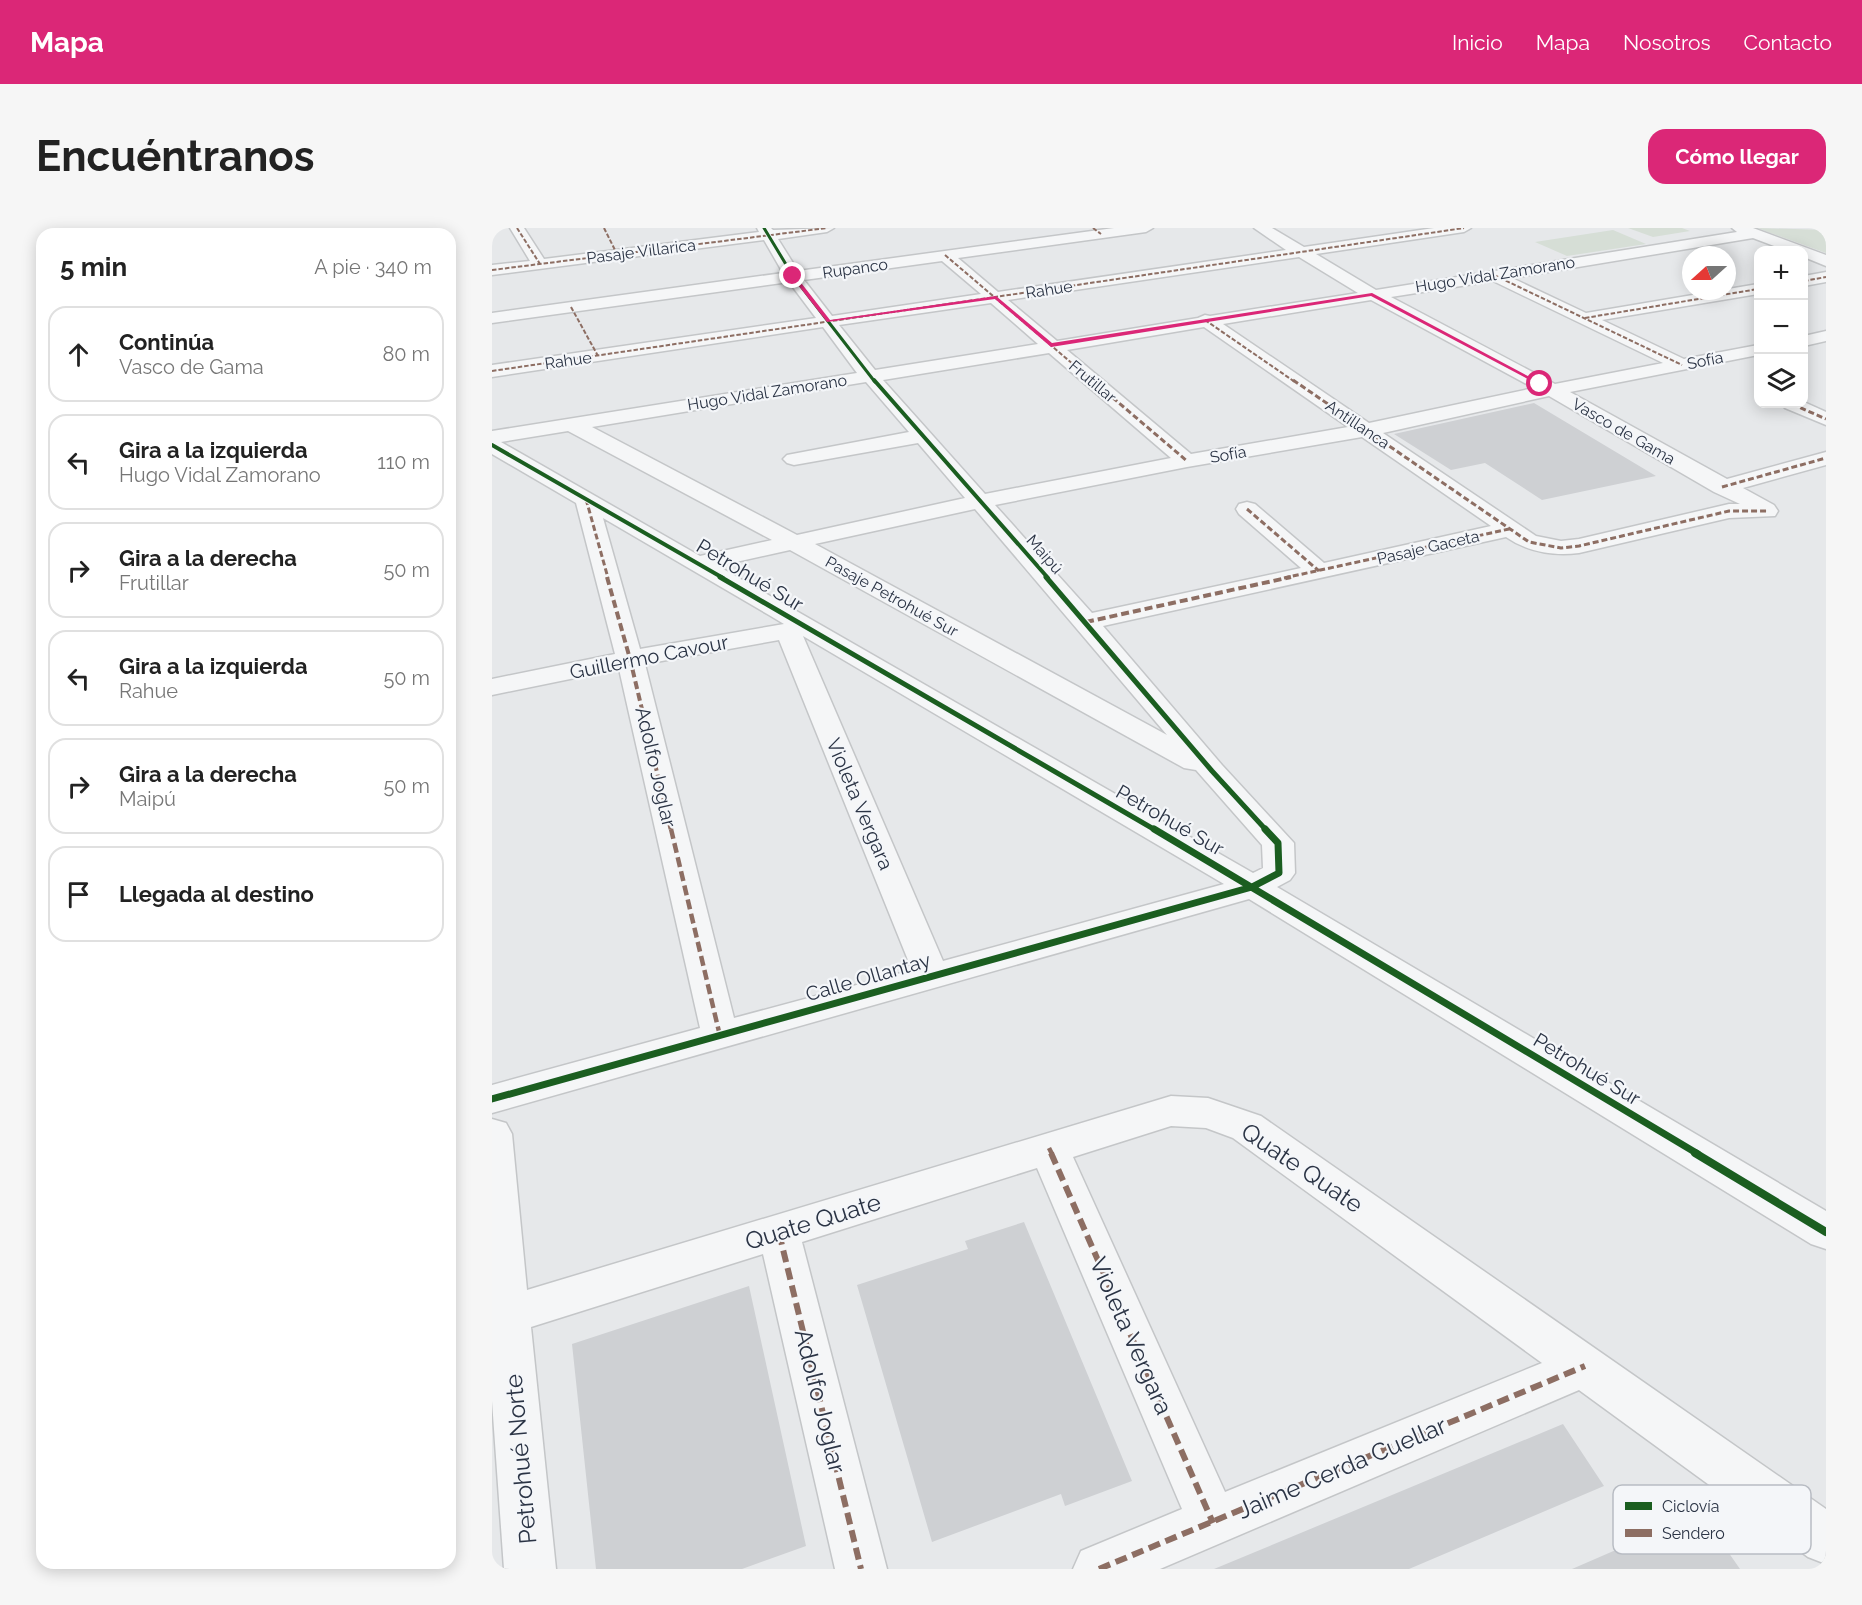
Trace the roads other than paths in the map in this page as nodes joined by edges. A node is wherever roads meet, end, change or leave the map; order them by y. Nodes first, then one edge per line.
1 (516, 228) edge
2 (604, 228) edge
3 (827, 228) edge
4 (1146, 228) edge
5 (1464, 228) edge
6 (1097, 231) edge
7 (1253, 231) edge
8 (1746, 231) edge
9 (766, 232) edge
10 (1787, 246) edge
11 (1300, 252) junction
12 (617, 254) junction
13 (1279, 254) junction
14 (1808, 254) edge
15 (945, 255) junction
16 (1826, 261) edge
17 (540, 264) junction
18 (492, 270) edge
19 (1494, 275) junction
20 (793, 276) junction
21 (1826, 277) edge
22 (1808, 280) edge
23 (1754, 290) edge
24 (1363, 295) junction
25 (996, 297) junction
26 (571, 307) junction
27 (492, 318) edge
28 (1585, 318) junction
29 (1205, 320) junction
30 (829, 321) junction
31 (1826, 336) edge
32 (1808, 340) edge
33 (1051, 345) junction
34 (1754, 351) edge
35 (598, 356) junction
36 (1682, 365) junction
37 (492, 371) edge
38 (869, 375) junction
39 (1552, 390) junction
40 (1528, 395) junction
41 (1801, 408) edge
42 (1826, 419) edge
43 (571, 424) junction
44 (1367, 430) junction
45 (922, 436) junction
46 (492, 437) edge
47 (492, 445) edge
48 (1826, 458) edge
49 (794, 459) dead end
50 (1187, 461) junction
51 (1688, 487) dead end
52 (1715, 493) junction
53 (586, 499) junction
54 (981, 501) junction
55 (1247, 509) dead end
56 (1729, 511) junction
57 (1509, 529) junction
58 (793, 542) junction
59 (699, 563) junction
60 (1319, 571) junction
61 (1086, 622) junction
62 (797, 629) junction
63 (630, 659) junction
64 (492, 687) edge
65 (1212, 771) junction
66 (1252, 886) junction
67 (932, 976) junction
68 (720, 1035) junction
69 (492, 1099) edge
70 (492, 1134) edge
71 (1049, 1148) junction
72 (1826, 1232) edge
73 (779, 1233) junction
74 (500, 1317) edge
75 (1584, 1366) junction
76 (1750, 1485) edge
77 (1213, 1523) junction
78 (1811, 1528) edge
79 (1826, 1539) edge
80 (530, 1569) edge
81 (861, 1569) edge
82 (1099, 1569) edge

1 - 17 street
2 - 12 street
3 - 9 street, Pasaje Villarica
4 - 6 street, Rupanco
5 - 11 street, Rahue
6 - 15 street, Rupanco
7 - 11 street, Vasco de Gama
7 - 13 street, Vasco de Gama
8 - 10 street
8 - 19 street, Hugo Vidal Zamorano
9 - 12 street, Pasaje Villarica
9 - 20 street, Maipú
11 - 13 street, Rahue
11 - 24 street, Vasco de Gama
12 - 17 street, Pasaje Villarica
13 - 24 street, Vasco de Gama
13 - 25 street, Rahue
14 - 16 street
15 - 20 street, Rupanco
15 - 25 street, Frutillar
17 - 18 street, Pasaje Villarica
19 - 24 street, Hugo Vidal Zamorano
19 - 28 street
20 - 26 street, Rupanco
20 - 30 street, Maipú
21 - 22 street
23 - 28 street
24 - 29 street, Hugo Vidal Zamorano
24 - 39 street, Vasco de Gama
24 - 40 street, Vasco de Gama
25 - 30 street, Rahue
25 - 33 street, Frutillar
26 - 27 street, Rupanco
26 - 35 street
28 - 36 street
29 - 33 street, Hugo Vidal Zamorano
29 - 44 street, Antillanca
30 - 35 street, Rahue
30 - 38 street, Maipú
31 - 32 street
33 - 38 street, Hugo Vidal Zamorano
33 - 50 street, Frutillar
34 - 36 street, Sofía
35 - 37 street, Rahue
36 - 39 street, Sofía
38 - 43 street, Hugo Vidal Zamorano
38 - 45 street, Maipú
39 - 40 street, Sofía
39 - 52 street, Vasco de Gama
40 - 44 street, Sofía
40 - 51 street, Vasco de Gama
41 - 42 street
43 - 46 street, Hugo Vidal Zamorano
43 - 58 street, Pasaje Petrohué Sur
44 - 50 street, Sofía
44 - 57 street, Antillanca
45 - 49 street
45 - 54 street, Maipú
47 - 53 street, Petrohué Sur
48 - 52 street
50 - 54 street, Sofía
52 - 56 street, Vasco de Gama
52 - 56 street, Vasco de Gama
53 - 59 street, Petrohué Sur
53 - 63 street, Adolfo Joglar
54 - 58 street, Sofía
54 - 61 street, Maipú
55 - 60 street
56 - 57 street
57 - 60 street, Pasaje Gaceta
58 - 59 street, Sofía
58 - 65 street, Pasaje Petrohué Sur
59 - 62 street, Petrohué Sur
60 - 61 street, Pasaje Gaceta
61 - 65 street, Maipú
62 - 63 street, Guillermo Cavour
62 - 66 street, Petrohué Sur
62 - 67 street, Violeta Vergara
63 - 64 street, Guillermo Cavour
63 - 68 street, Adolfo Joglar
65 - 66 street, Maipú
66 - 67 street, Calle Ollantay
66 - 72 street, Petrohué Sur
67 - 68 street, Calle Ollantay
68 - 69 street, Calle Ollantay
70 - 74 street, Petrohué Norte
71 - 73 street, Quate Quate
71 - 75 street, Quate Quate
71 - 77 street, Violeta Vergara
73 - 74 street, Quate Quate
73 - 81 street, Adolfo Joglar
74 - 80 street, Petrohué Norte
75 - 76 street, Quate Quate
75 - 77 street, Jaime Cerda Cuellar
77 - 82 street, Jaime Cerda Cuellar
78 - 79 street, Quate Quate

